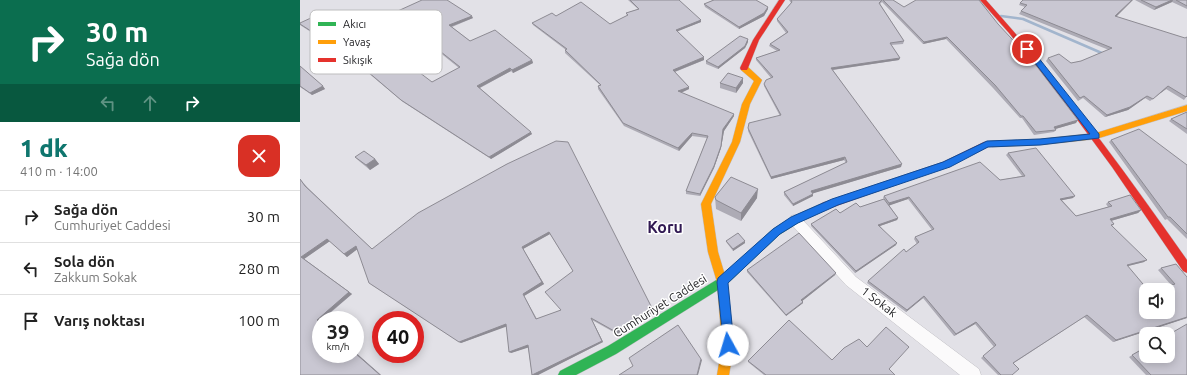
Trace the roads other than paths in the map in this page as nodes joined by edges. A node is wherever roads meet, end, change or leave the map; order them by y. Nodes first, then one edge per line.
1 (782, 0) edge
2 (983, 0) edge
3 (1187, 108) edge
4 (1096, 136) junction
5 (794, 220) junction
6 (1187, 268) edge
7 (722, 282) junction
8 (564, 375) edge
9 (723, 375) edge
10 (973, 375) edge

1 - 7 street
2 - 4 street
3 - 4 street, Cumhuriyet Caddesi
4 - 5 street, Cumhuriyet Caddesi
4 - 6 street
5 - 7 street, Cumhuriyet Caddesi
5 - 10 street, 1 Sokak
7 - 8 street, Cumhuriyet Caddesi
7 - 9 street

